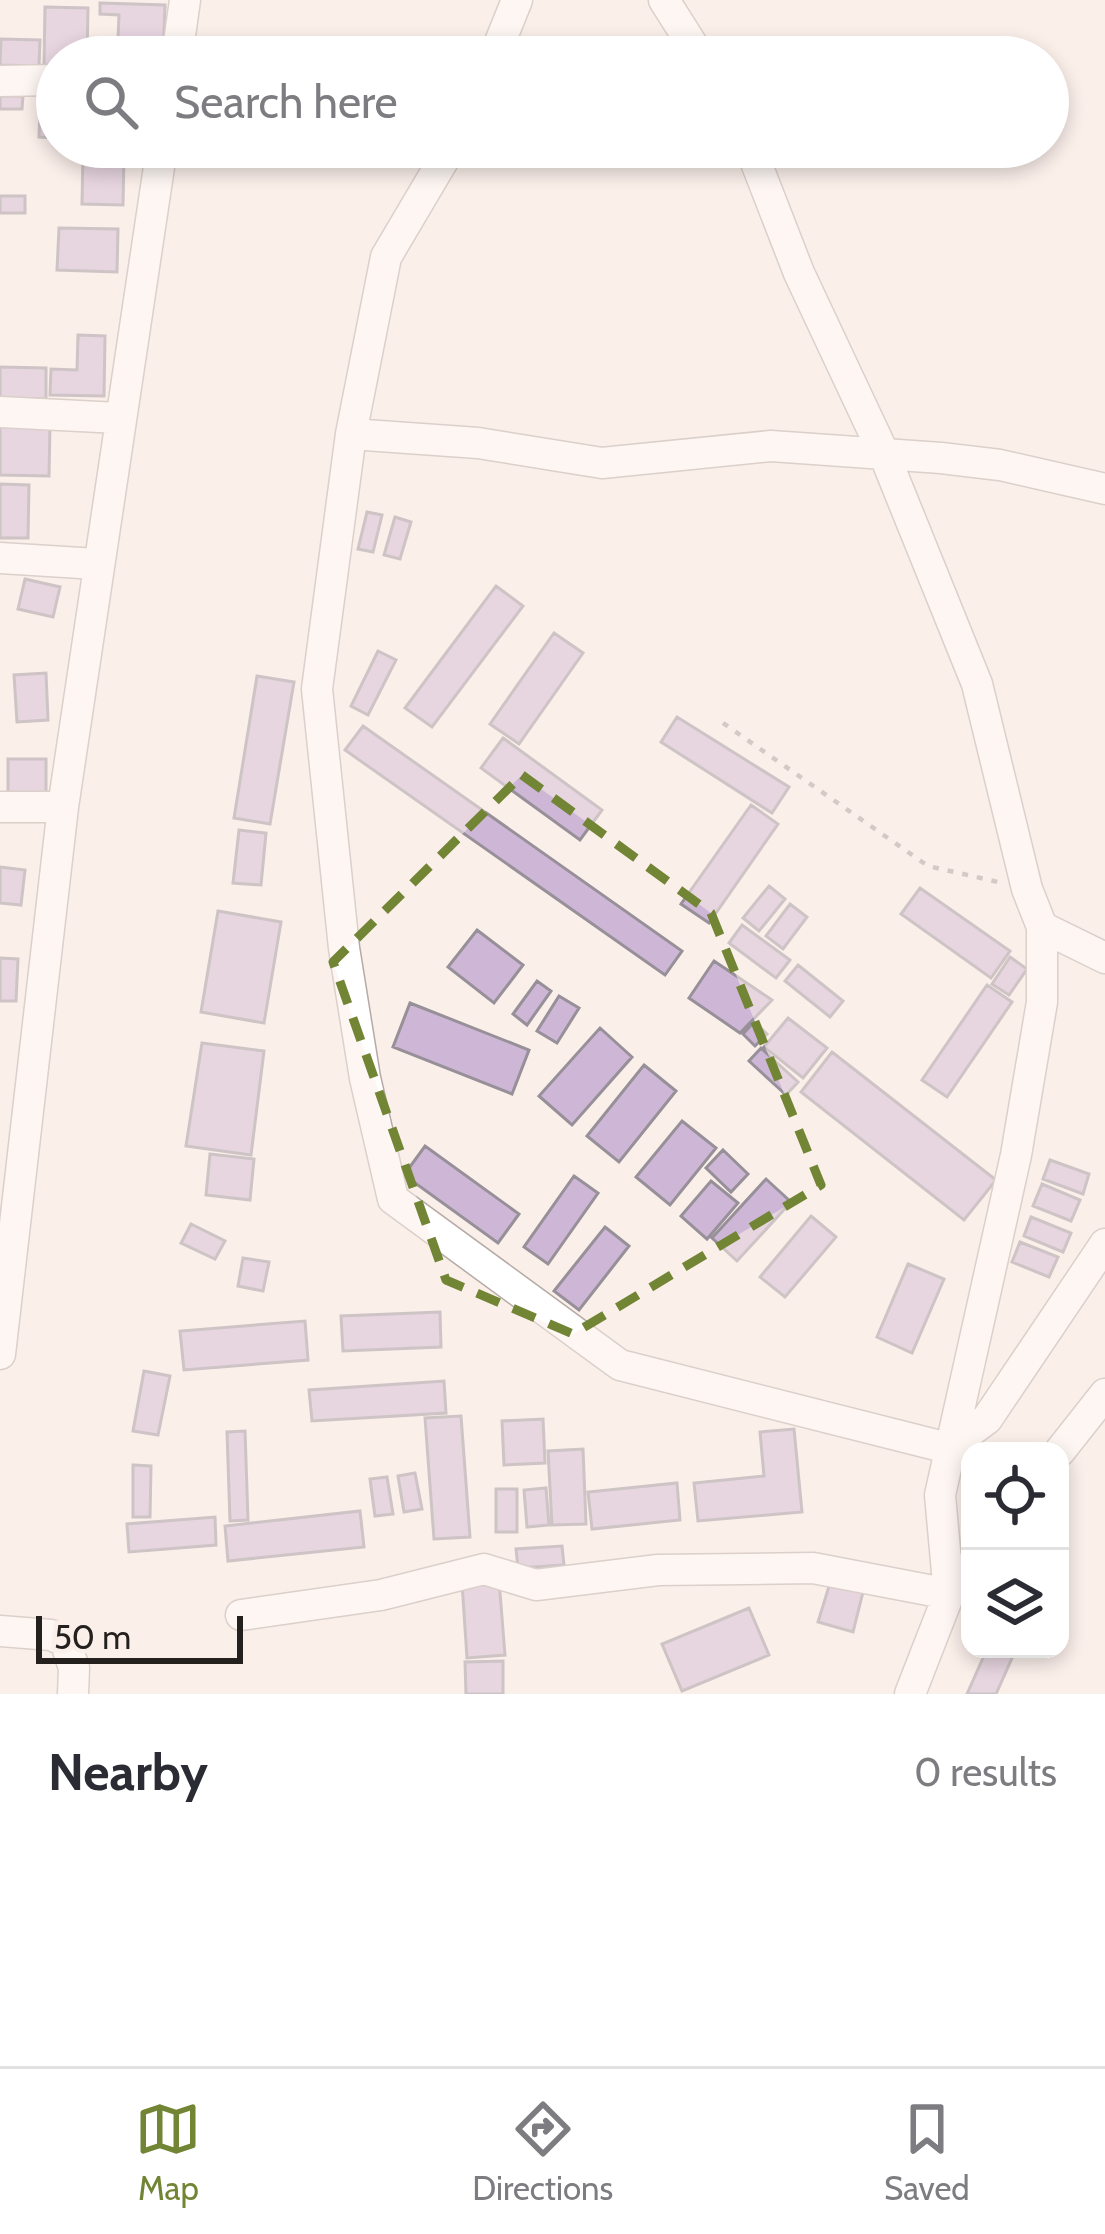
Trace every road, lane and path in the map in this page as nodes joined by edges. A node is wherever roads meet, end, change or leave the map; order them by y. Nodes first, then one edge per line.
1 (185, 0) edge
2 (518, 0) edge
3 (664, 0) edge
4 (180, 36) edge
5 (503, 36) edge
6 (687, 36) edge
7 (36, 80) edge
8 (0, 81) edge
9 (160, 168) edge
10 (439, 168) edge
11 (758, 168) edge
12 (0, 412) edge
13 (118, 418) junction
14 (351, 434) junction
15 (884, 454) junction
16 (1105, 489) edge
17 (0, 558) edge
18 (98, 564) junction
19 (723, 723) dead end
20 (0, 807) edge
21 (63, 807) junction
22 (1027, 889) junction
23 (1042, 927) junction
24 (1105, 958) edge
25 (1105, 1244) edge
26 (0, 1354) edge
27 (1105, 1394) edge
28 (1067, 1442) edge
29 (948, 1448) junction
30 (961, 1578) edge
31 (949, 1594) junction
32 (241, 1615) dead end
33 (0, 1631) edge
34 (73, 1694) edge
35 (910, 1694) edge

1 - 4 street
2 - 5 street
3 - 6 street
7 - 8 street
9 - 13 street
10 - 14 street
11 - 15 street
12 - 13 street
13 - 18 street
14 - 15 street
14 - 29 street
15 - 16 street
15 - 22 street
17 - 18 street
18 - 21 street
19 - 22 path
20 - 21 street
21 - 26 street
22 - 23 street
23 - 24 street
23 - 29 street
25 - 29 street
27 - 28 street
29 - 31 street
30 - 31 street
31 - 32 street
31 - 35 street
33 - 34 street

